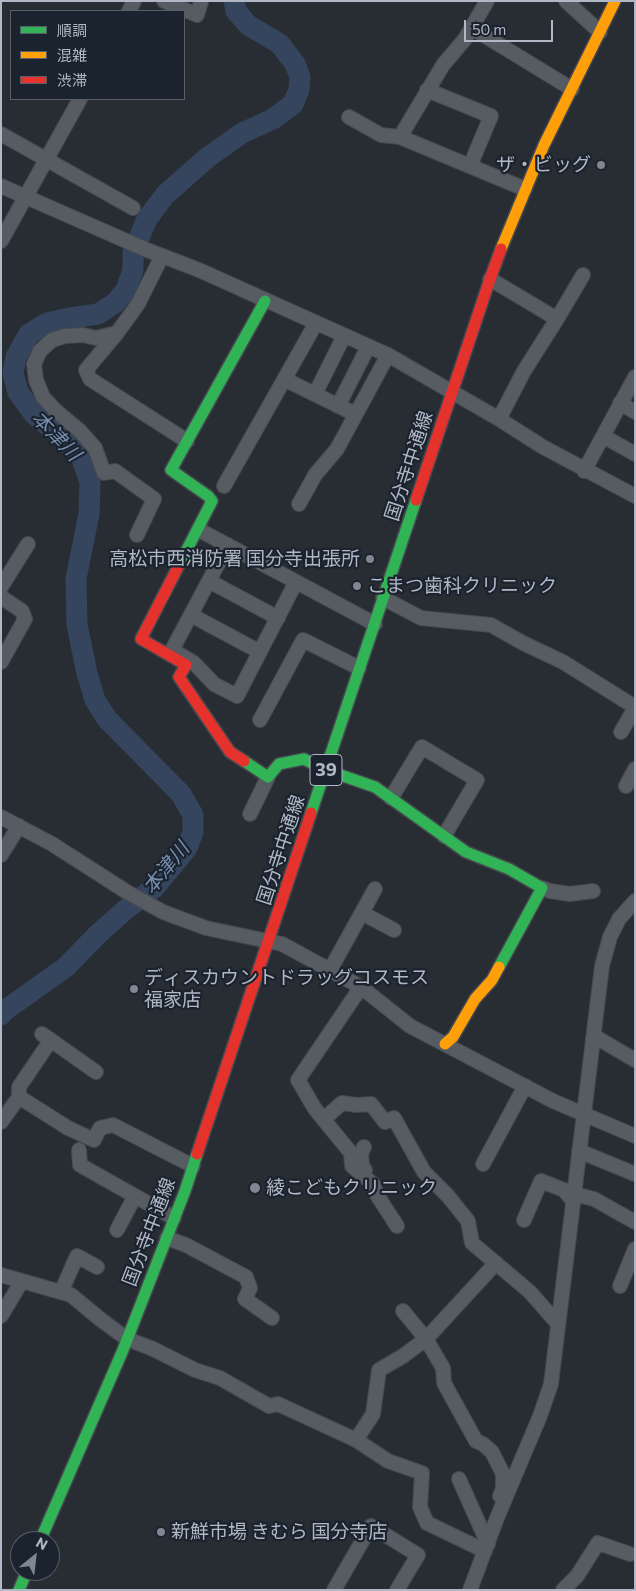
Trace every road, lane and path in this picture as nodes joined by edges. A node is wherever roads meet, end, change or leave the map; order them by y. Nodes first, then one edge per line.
1 (164, 1) edge
2 (487, 1) edge
3 (566, 1) edge
4 (615, 1) edge
5 (201, 2) edge
6 (472, 28) junction
7 (600, 32) junction
8 (572, 89) junction
9 (428, 90) junction
10 (79, 100) edge
11 (349, 117) dead end
12 (1, 134) edge
13 (400, 137) junction
14 (45, 160) junction
15 (470, 166) junction
16 (1, 186) edge
17 (525, 189) junction
18 (26, 197) junction
19 (133, 208) dead end
20 (1, 241) edge
21 (162, 256) junction
22 (583, 276) dead end
23 (490, 279) junction
24 (265, 301) junction
25 (557, 319) junction
26 (316, 323) junction
27 (117, 333) junction
28 (344, 336) junction
29 (368, 347) junction
30 (388, 355) junction
31 (635, 377) edge
32 (284, 379) junction
33 (452, 390) junction
34 (314, 394) junction
35 (620, 404) junction
36 (338, 406) junction
37 (635, 412) edge
38 (355, 414) junction
39 (499, 419) junction
40 (603, 436) junction
41 (187, 441) junction
42 (635, 454) edge
43 (584, 471) junction
44 (224, 486) dead end
45 (635, 496) edge
46 (299, 504) dead end
47 (203, 532) dead end
48 (137, 535) dead end
49 (28, 544) dead end
50 (228, 545) junction
51 (209, 581) junction
52 (296, 582) junction
53 (1, 587) edge
54 (1, 597) edge
55 (384, 598) junction
56 (191, 615) junction
57 (278, 618) junction
58 (374, 624) junction
59 (260, 652) junction
60 (1, 662) edge
61 (359, 668) junction
62 (635, 708) edge
63 (260, 720) dead end
64 (622, 732) dead end
65 (635, 769) edge
66 (326, 770) junction
67 (268, 777) junction
68 (626, 786) dead end
69 (391, 798) junction
70 (250, 814) dead end
71 (1, 816) edge
72 (19, 826) junction
73 (444, 836) junction
74 (1, 855) edge
75 (542, 888) junction
76 (375, 889) dead end
77 (593, 890) dead end
78 (635, 901) edge
79 (362, 912) junction
80 (394, 930) dead end
81 (270, 941) junction
82 (330, 970) junction
83 (361, 987) junction
84 (593, 1038) junction
85 (445, 1044) junction
86 (635, 1060) edge
87 (96, 1072) dead end
88 (525, 1086) junction
89 (19, 1097) junction
90 (584, 1114) junction
91 (324, 1119) junction
92 (1, 1122) edge
93 (635, 1136) edge
94 (364, 1147) dead end
95 (79, 1150) dead end
96 (579, 1151) junction
97 (483, 1164) dead end
98 (193, 1166) junction
99 (635, 1174) edge
100 (373, 1184) junction
101 (135, 1196) junction
102 (574, 1197) junction
103 (174, 1218) junction
104 (524, 1220) dead end
105 (635, 1222) edge
106 (397, 1226) dead end
107 (117, 1230) dead end
108 (167, 1238) junction
109 (635, 1248) edge
110 (496, 1263) junction
111 (632, 1265) edge
112 (97, 1267) dead end
113 (1, 1275) edge
114 (22, 1281) junction
115 (620, 1286) dead end
116 (61, 1292) junction
117 (403, 1311) dead end
118 (1, 1316) edge
119 (272, 1318) dead end
120 (558, 1324) junction
121 (128, 1339) junction
122 (426, 1339) junction
123 (356, 1440) junction
124 (459, 1479) dead end
125 (497, 1518) junction
126 (44, 1531) edge
127 (486, 1547) junction
128 (630, 1554) dead end
129 (334, 1590) edge
130 (397, 1590) edge
131 (470, 1590) edge
132 (563, 1590) edge

1 - 5 street
2 - 6 street
3 - 7 street
4 - 7 main road, 国分寺中通線 / 39
6 - 8 street
6 - 9 street
7 - 8 main road, 国分寺中通線 / 39
8 - 17 main road, 国分寺中通線 / 39
9 - 13 street
9 - 15 street
10 - 14 street
11 - 13 street
12 - 14 street
13 - 15 street
14 - 18 street
14 - 19 street
15 - 17 street
16 - 18 street
17 - 23 main road, 国分寺中通線 / 39
18 - 20 street
18 - 21 street
21 - 24 street
21 - 27 street
22 - 25 street
23 - 25 street
23 - 33 main road, 国分寺中通線 / 39
24 - 26 street
24 - 41 main road
25 - 39 street
26 - 28 street
26 - 32 street
27 - 41 street
27 - 48 street
28 - 29 street
28 - 34 street
29 - 30 street
29 - 36 street
30 - 33 street
30 - 38 street
31 - 35 street
32 - 34 street
32 - 44 street
33 - 39 street
33 - 55 main road, 国分寺中通線 / 39
34 - 36 street
35 - 37 street
35 - 40 street
36 - 38 street
38 - 46 street
39 - 43 street
40 - 42 street
40 - 43 street
41 - 67 main road
43 - 45 street
47 - 50 street
49 - 53 street
50 - 51 street
50 - 52 street
51 - 56 street
51 - 57 street
52 - 57 street
52 - 58 street
54 - 60 street
55 - 58 main road, 国分寺中通線 / 39
55 - 62 street
56 - 59 street
56 - 59 street
57 - 59 street
58 - 61 main road, 国分寺中通線 / 39
61 - 63 street
61 - 66 main road, 国分寺中通線 / 39
62 - 64 street
65 - 68 street
66 - 67 main road
66 - 69 main road
66 - 81 main road, 国分寺中通線 / 39
67 - 70 street
69 - 73 main road
69 - 73 street
71 - 72 street
72 - 74 street
72 - 81 street
73 - 75 main road
75 - 77 street
75 - 85 main road
76 - 79 street
78 - 84 street
79 - 80 street
79 - 82 street
81 - 82 street
81 - 98 main road, 国分寺中通線 / 39
82 - 83 street
83 - 85 street
83 - 91 street
84 - 86 street
84 - 90 street
85 - 88 street
87 - 89 street
88 - 90 street
88 - 97 street
89 - 92 street
89 - 98 street
90 - 93 street
90 - 96 street
91 - 100 street
91 - 110 street
94 - 100 street
95 - 101 street
96 - 99 street
96 - 102 street
98 - 103 main road, 国分寺中通線 / 39
100 - 106 street
101 - 103 street
101 - 107 street
102 - 104 street
102 - 105 street
102 - 120 street
103 - 108 main road, 国分寺中通線 / 39
108 - 119 street
108 - 121 main road, 国分寺中通線 / 39
109 - 111 street
110 - 120 street
110 - 122 street
111 - 115 street
112 - 116 street
113 - 114 street
114 - 116 street
114 - 118 street
116 - 121 street
117 - 122 street
120 - 125 street
121 - 123 street
121 - 126 main road, 国分寺中通線 / 39
122 - 123 street
122 - 125 street
123 - 127 street
124 - 127 street
125 - 127 street
127 - 131 street
128 - 132 street
129 - 130 street

